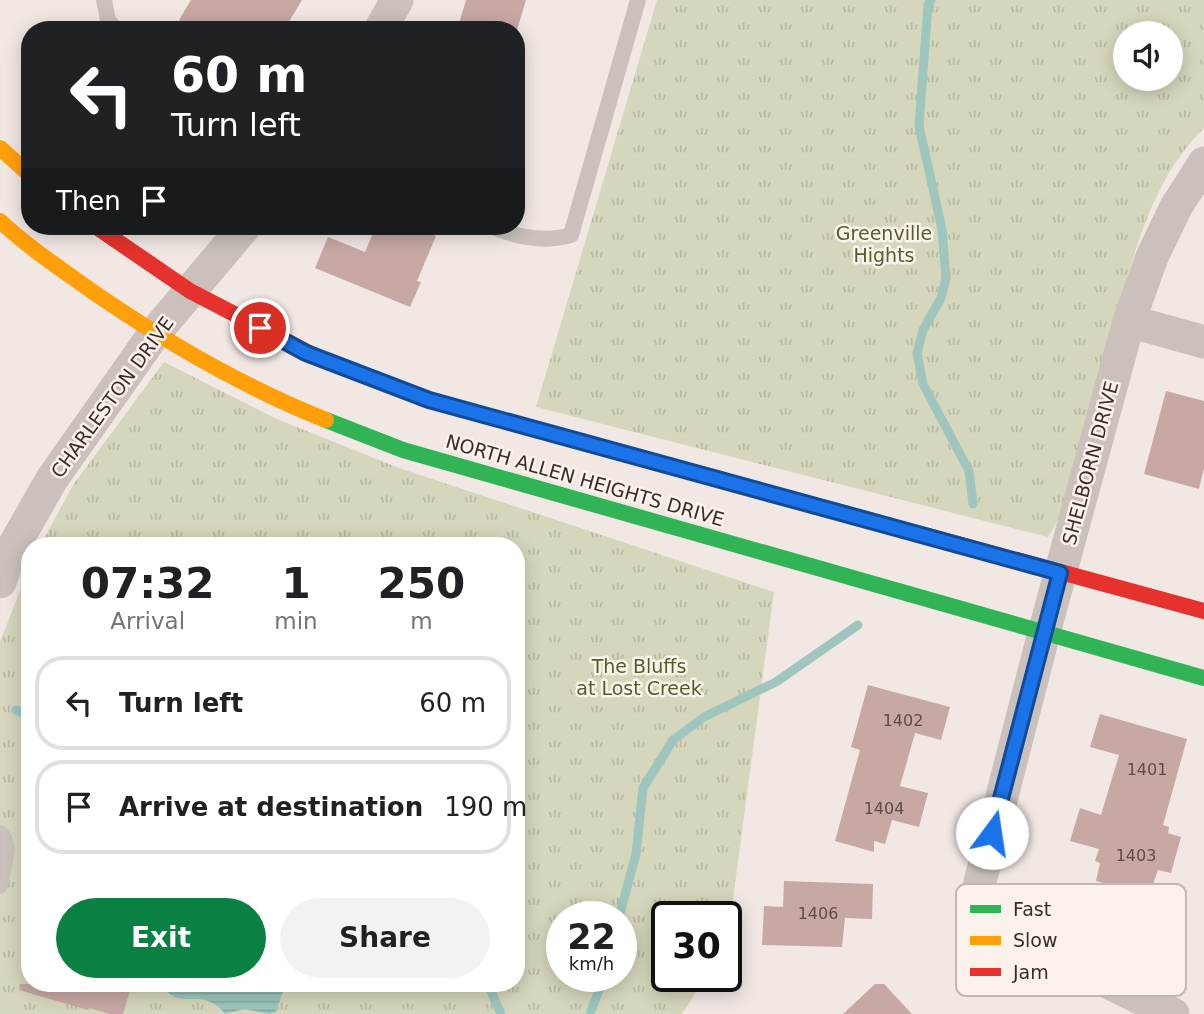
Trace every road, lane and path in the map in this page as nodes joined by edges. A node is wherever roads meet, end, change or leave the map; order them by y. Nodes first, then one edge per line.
1 (104, 0) edge
2 (397, 0) edge
3 (638, 0) edge
4 (109, 21) edge
5 (385, 21) edge
6 (0, 148) edge
7 (1204, 163) edge
8 (21, 166) edge
9 (0, 221) edge
10 (108, 235) edge
11 (237, 235) edge
12 (524, 235) edge
13 (190, 291) junction
14 (1129, 321) junction
15 (154, 334) junction
16 (1204, 342) edge
17 (3, 564) edge
18 (1060, 573) junction
19 (1204, 611) edge
20 (1044, 633) junction
21 (1204, 678) edge
22 (0, 834) edge
23 (979, 884) edge
24 (0, 886) edge
25 (1135, 996) edge
26 (1172, 1014) edge

1 - 4 lane
2 - 5 street
3 - 12 lane
6 - 8 main road
7 - 14 street, SHELBORN DRIVE
9 - 15 main road, NORTH ALLEN HEIGHTS DRIVE
10 - 13 main road, NORTH ALLEN HEIGHTS DRIVE
11 - 13 street, CHARLESTON DRIVE
13 - 15 street, CHARLESTON DRIVE
13 - 18 main road, NORTH ALLEN HEIGHTS DRIVE
14 - 16 street
14 - 18 street, SHELBORN DRIVE
15 - 17 street, CHARLESTON DRIVE
15 - 20 main road, NORTH ALLEN HEIGHTS DRIVE
18 - 19 main road, NORTH ALLEN HEIGHTS DRIVE
18 - 20 street, SHELBORN DRIVE
20 - 21 main road, NORTH ALLEN HEIGHTS DRIVE
20 - 23 street, SHELBORN DRIVE
22 - 24 lane
25 - 26 street, SHELBORN DRIVE

